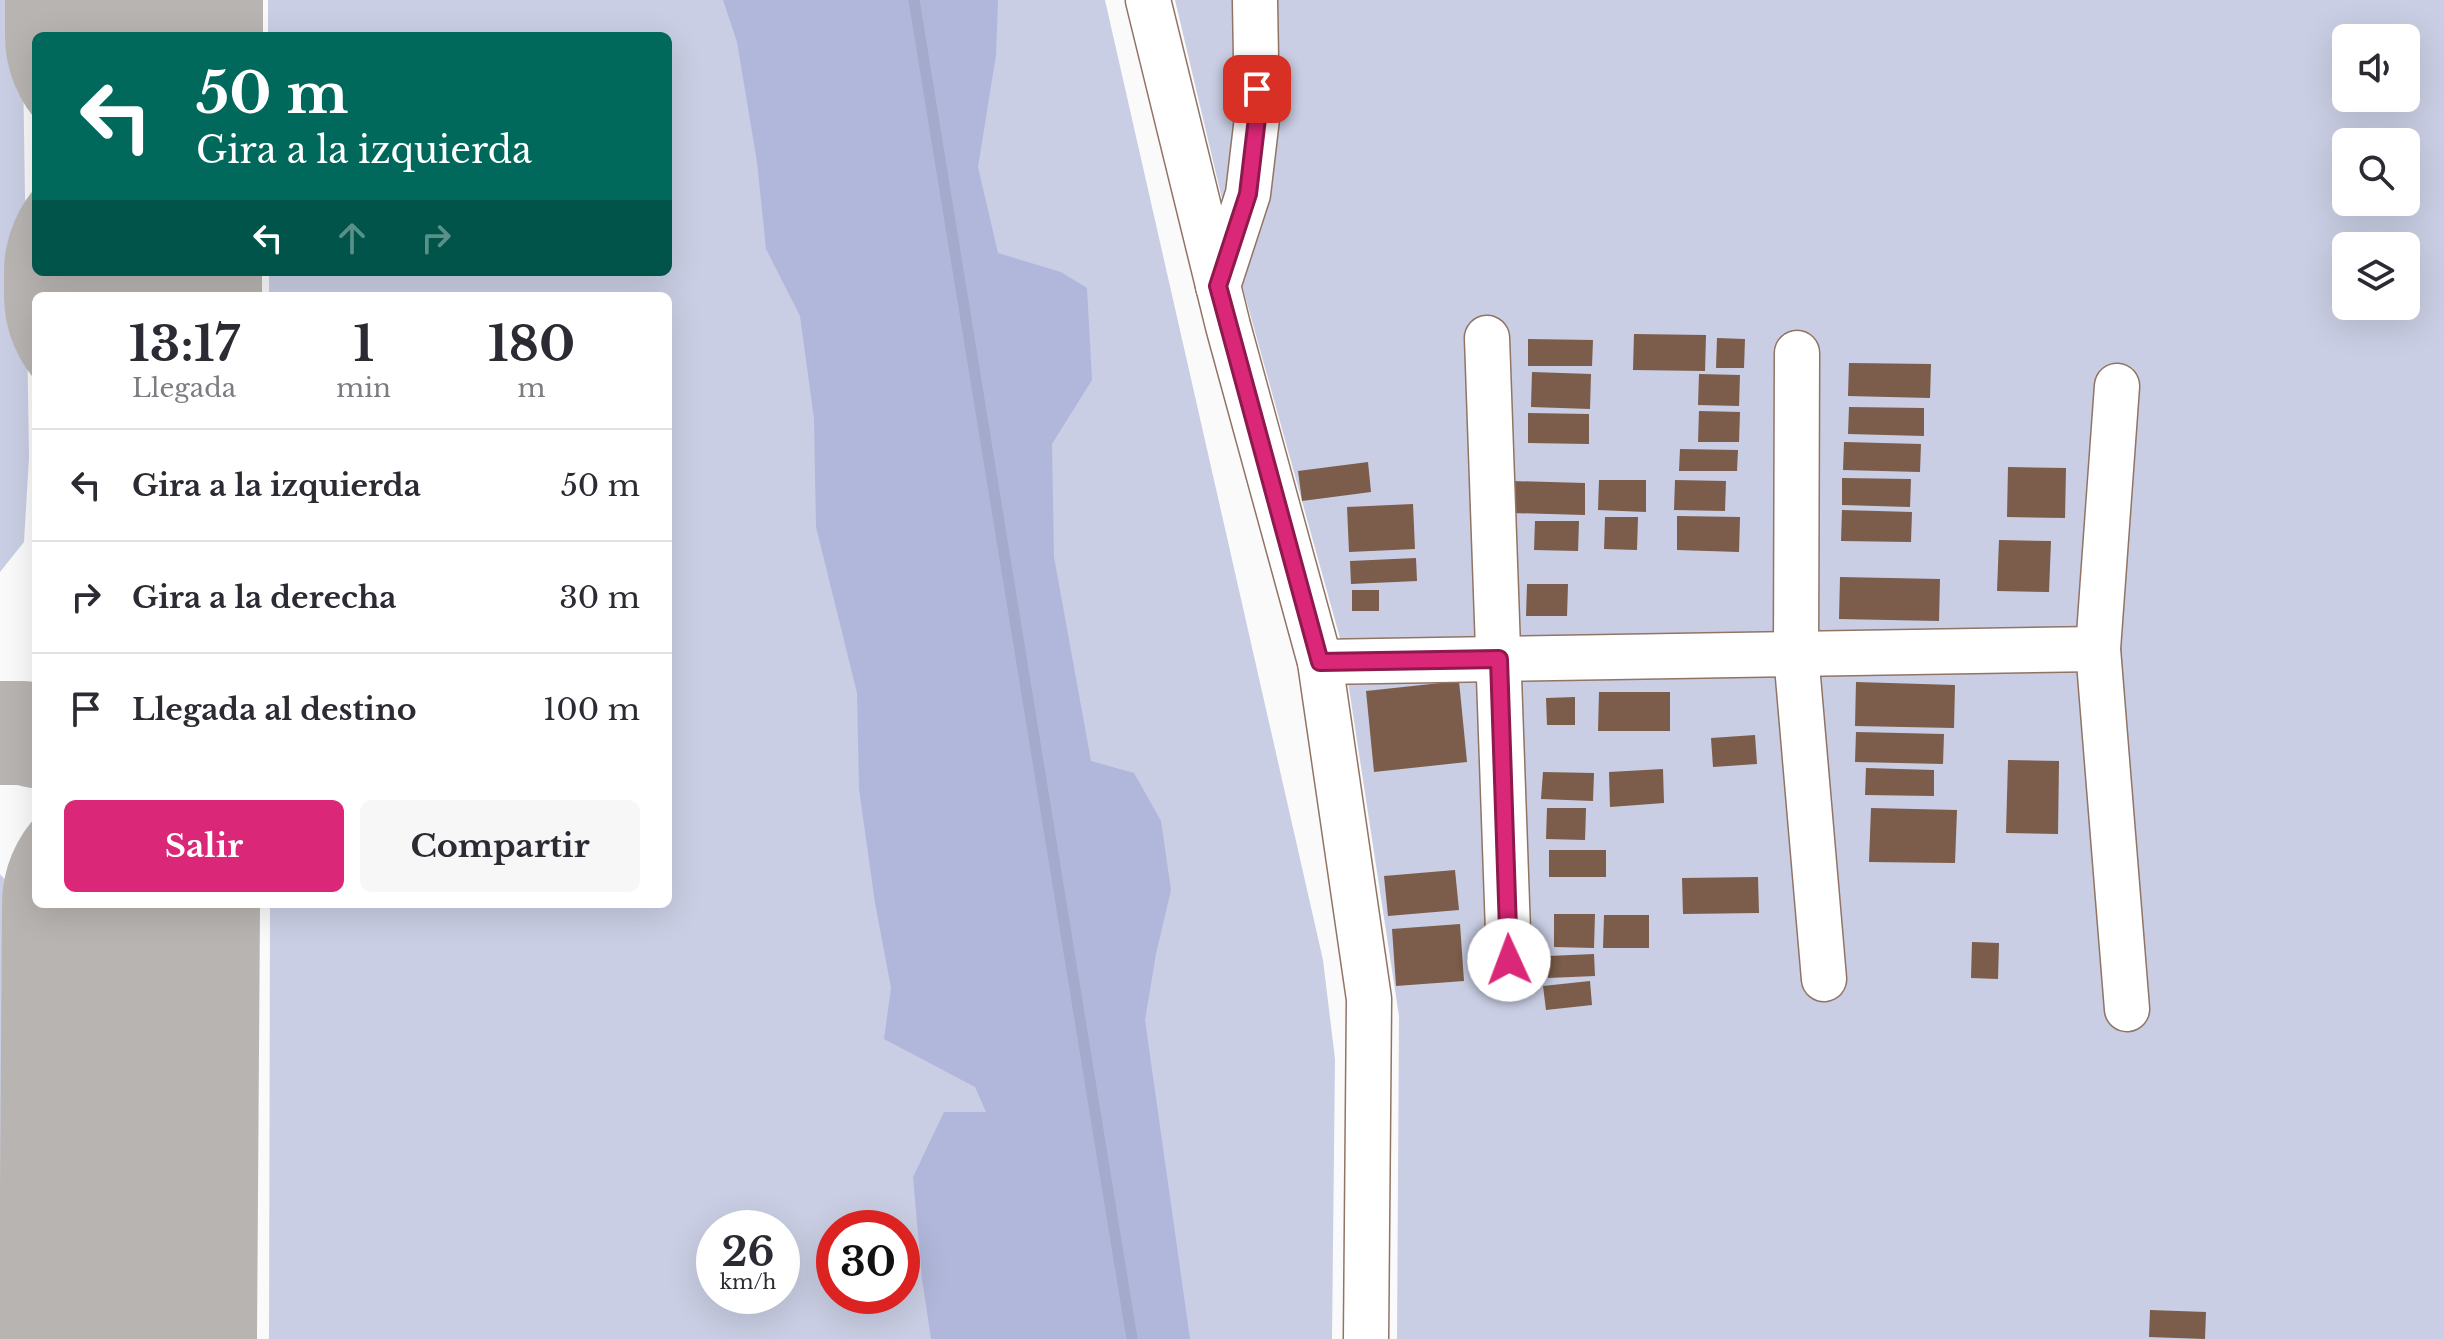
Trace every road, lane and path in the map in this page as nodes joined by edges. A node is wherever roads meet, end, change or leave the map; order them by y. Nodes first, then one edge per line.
1 (1148, 0) edge
2 (1255, 0) edge
3 (1218, 286) junction
4 (1487, 338) dead end
5 (1797, 353) dead end
6 (2117, 386) dead end
7 (2098, 649) junction
8 (1796, 654) junction
9 (1499, 659) junction
10 (1320, 662) junction
11 (1509, 960) dead end
12 (1824, 979) dead end
13 (2127, 1009) dead end
14 (1366, 1339) edge

1 - 3 street
2 - 3 street
3 - 10 street
4 - 9 street
5 - 8 street
6 - 7 street
7 - 8 street
7 - 13 street
8 - 9 street
8 - 12 street
9 - 10 street
9 - 11 street
10 - 14 street

